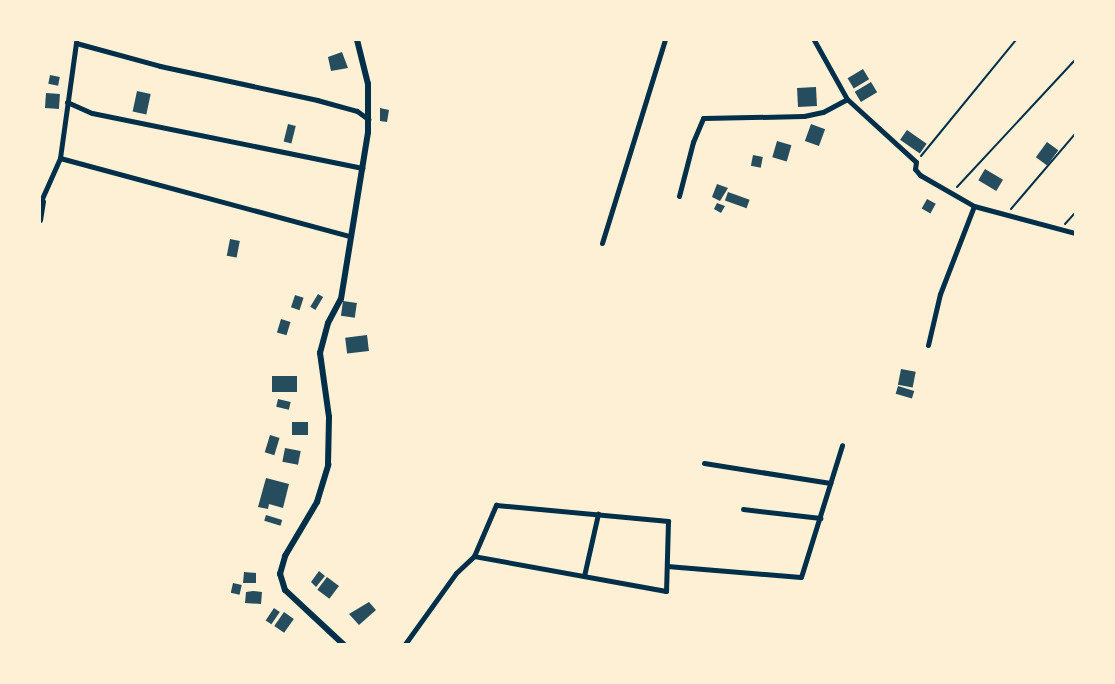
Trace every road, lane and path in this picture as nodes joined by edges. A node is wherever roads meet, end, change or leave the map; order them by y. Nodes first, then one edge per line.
1 (357, 40) edge
2 (665, 40) edge
3 (1016, 40) edge
4 (76, 41) edge
5 (816, 41) edge
6 (1075, 60) edge
7 (847, 99) junction
8 (67, 102) junction
9 (368, 118) junction
10 (1075, 134) edge
11 (60, 158) junction
12 (916, 162) junction
13 (362, 168) junction
14 (950, 194) junction
15 (679, 196) dead end
16 (41, 202) edge
17 (974, 206) junction
18 (1075, 213) edge
19 (1004, 216) junction
20 (40, 220) edge
21 (1062, 228) junction
22 (1075, 233) edge
23 (350, 236) junction
24 (602, 243) dead end
25 (928, 346) dead end
26 (842, 445) dead end
27 (704, 463) dead end
28 (830, 483) junction
29 (743, 508) dead end
30 (598, 514) junction
31 (820, 518) junction
32 (474, 556) junction
33 (667, 566) junction
34 (584, 576) junction
35 (343, 644) edge
36 (405, 644) edge

1 - 9 street
2 - 24 street
3 - 12 path
4 - 8 street
4 - 9 street
5 - 7 street
6 - 14 path
7 - 12 street
7 - 15 street
8 - 11 street
8 - 13 street
9 - 13 street
10 - 19 path
11 - 16 street
11 - 23 street
12 - 14 street
13 - 23 street
14 - 17 street
16 - 20 street
17 - 19 street
17 - 25 street
18 - 21 path
19 - 21 street
21 - 22 street
23 - 35 street
26 - 28 street
27 - 28 street
28 - 31 street
29 - 31 street
30 - 32 street
30 - 33 street
30 - 34 street
31 - 33 street
32 - 34 street
32 - 36 street
33 - 34 street

